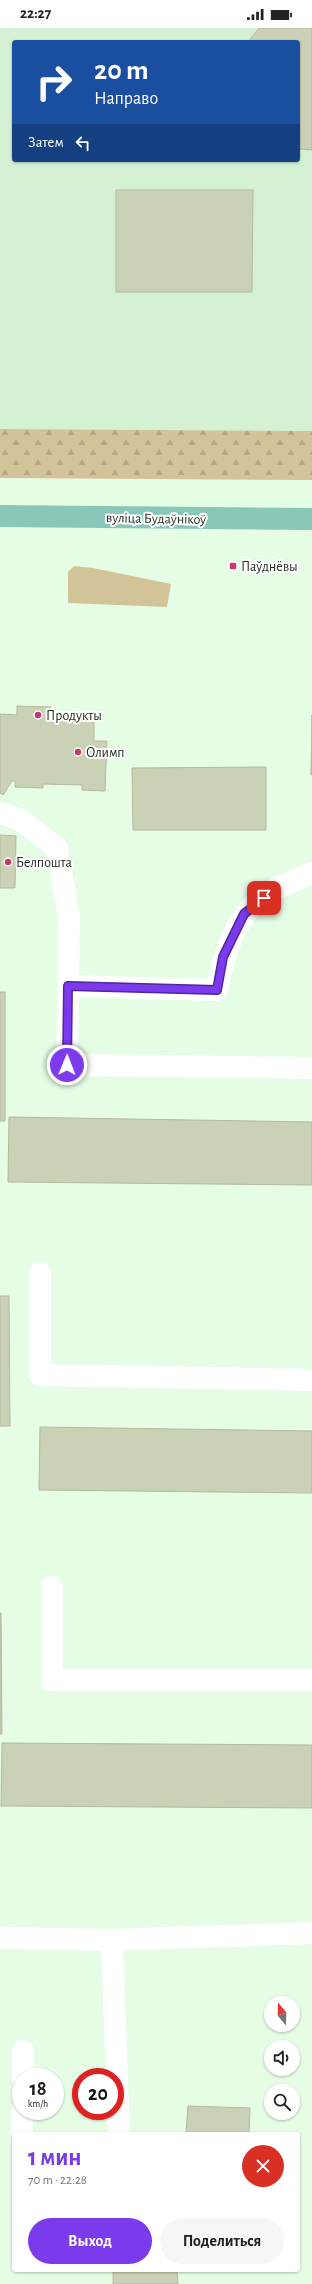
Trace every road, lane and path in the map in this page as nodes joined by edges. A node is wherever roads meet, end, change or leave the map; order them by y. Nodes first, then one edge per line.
1 (0, 516) edge
2 (312, 519) edge
3 (0, 813) edge
4 (312, 874) edge
5 (68, 986) junction
6 (312, 1068) edge
7 (40, 1273) dead end
8 (312, 1380) edge
9 (52, 1588) dead end
10 (312, 1680) edge
11 (312, 1933) edge
12 (0, 1938) edge
13 (112, 1940) junction
14 (23, 2051) dead end
15 (22, 2068) edge
16 (22, 2120) edge
17 (22, 2132) edge
18 (119, 2132) edge

1 - 2 main road, вуліца Будаўнікоў
3 - 5 lane
4 - 5 lane
5 - 6 lane
7 - 8 lane
9 - 10 lane
11 - 13 lane
12 - 13 lane
13 - 18 lane
14 - 15 lane
16 - 17 lane

